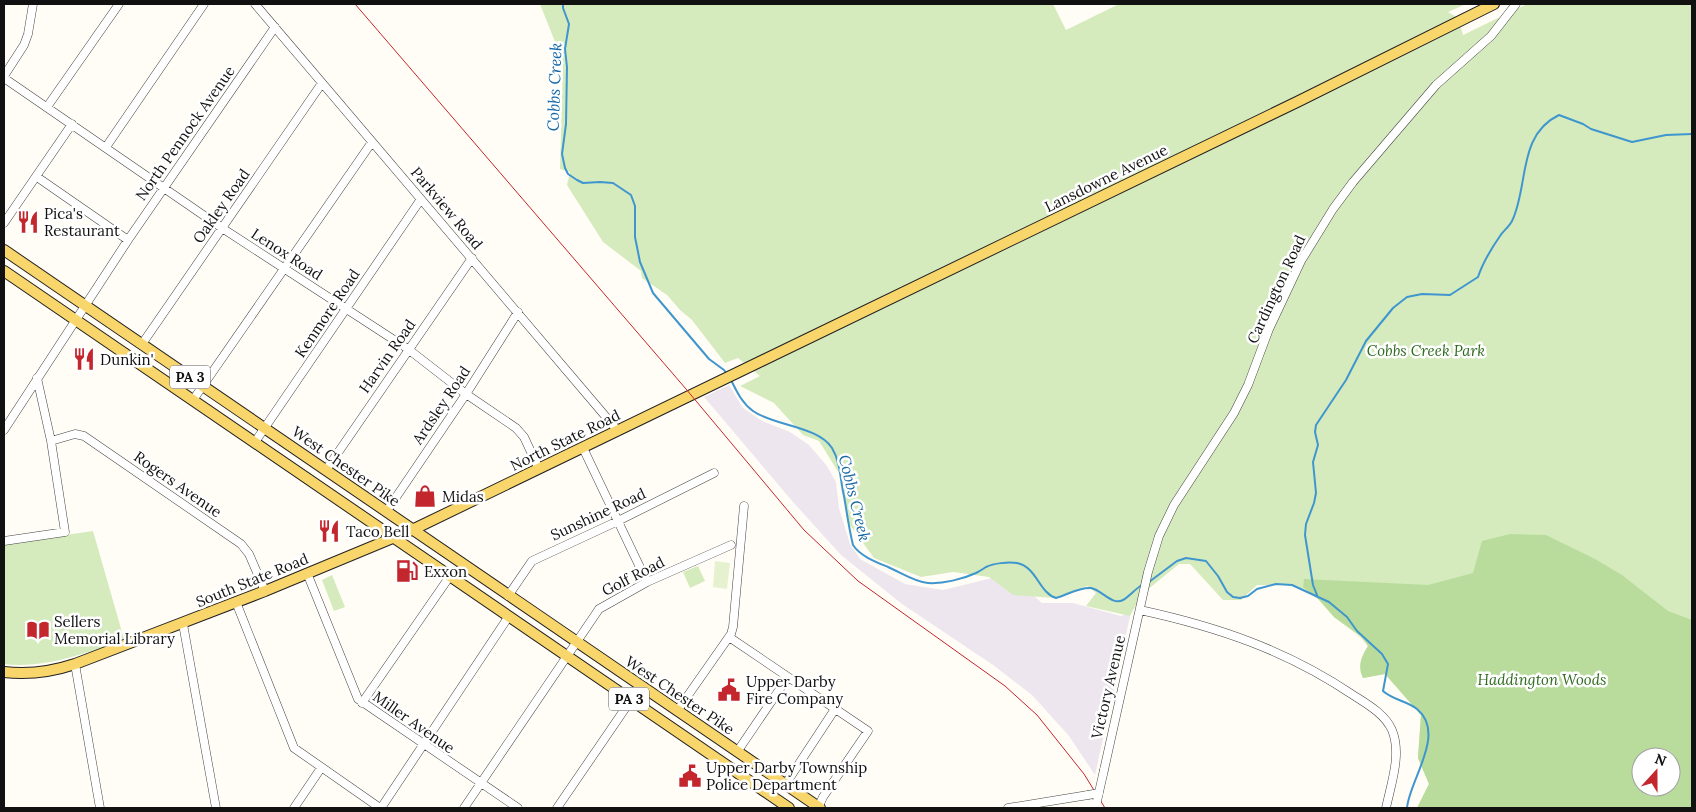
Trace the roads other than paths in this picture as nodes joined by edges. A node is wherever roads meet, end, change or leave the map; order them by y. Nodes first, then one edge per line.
1 (33, 4) edge
2 (119, 4) edge
3 (204, 4) edge
4 (255, 4) edge
5 (1494, 4) edge
6 (1516, 4) edge
7 (275, 27) junction
8 (4, 77) edge
9 (322, 83) junction
10 (47, 107) junction
11 (72, 124) junction
12 (372, 142) junction
13 (106, 147) junction
14 (36, 177) junction
15 (164, 187) junction
16 (421, 199) junction
17 (4, 223) edge
18 (222, 228) junction
19 (128, 240) junction
20 (4, 250) edge
21 (472, 258) junction
22 (285, 268) junction
23 (4, 271) edge
24 (85, 305) junction
25 (346, 308) junction
26 (518, 312) junction
27 (76, 320) junction
28 (142, 344) junction
29 (408, 349) junction
30 (734, 374) joint
31 (37, 378) junction
32 (203, 386) junction
33 (466, 394) junction
34 (193, 400) junction
35 (265, 428) junction
36 (4, 430) edge
37 (618, 430) junction
38 (51, 441) junction
39 (255, 442) junction
40 (583, 448) junction
41 (539, 468) junction
42 (326, 470) junction
43 (714, 473) dead end
44 (744, 506) dead end
45 (386, 512) junction
46 (618, 521) junction
47 (412, 530) junction
48 (394, 537) junction
49 (4, 541) edge
50 (731, 545) dead end
51 (1148, 572) joint
52 (307, 573) junction
53 (450, 576) junction
54 (648, 582) junction
55 (265, 591) junction
56 (508, 596) junction
57 (236, 602) junction
58 (1140, 610) junction
59 (509, 616) junction
60 (183, 624) junction
61 (729, 637) junction
62 (576, 642) junction
63 (567, 656) junction
64 (75, 664) junction
65 (4, 672) edge
66 (788, 677) junction
67 (631, 700) junction
68 (362, 703) junction
69 (835, 709) junction
70 (677, 711) junction
71 (701, 727) junction
72 (692, 741) junction
73 (423, 744) junction
74 (737, 752) junction
75 (321, 768) junction
76 (480, 784) junction
77 (785, 785) junction
78 (1097, 801) edge
79 (100, 808) edge
80 (216, 808) edge
81 (294, 808) edge
82 (380, 808) edge
83 (464, 808) edge
84 (518, 808) edge
85 (557, 808) edge
86 (789, 808) edge
87 (819, 808) edge
88 (1008, 808) edge
89 (1386, 808) edge

1 - 8 street
2 - 10 street
3 - 13 street
4 - 7 street, Parkview Road
5 - 30 main road, Lansdowne Avenue
6 - 51 street, Cardington Road
7 - 9 street, Parkview Road
7 - 15 street, North Pennock Avenue
8 - 10 street, Lenox Road
9 - 12 street, Parkview Road
9 - 18 street, Oakley Road
10 - 11 street, Lenox Road
11 - 13 street, Lenox Road
11 - 14 street
12 - 16 street, Parkview Road
12 - 22 street
13 - 15 street, Lenox Road
14 - 17 street
14 - 19 street
15 - 18 street, Lenox Road
15 - 19 street, North Pennock Avenue
16 - 21 street, Parkview Road
16 - 25 street, Kenmore Road
18 - 22 street, Lenox Road
18 - 28 street, Oakley Road
19 - 24 street, North Pennock Avenue
20 - 24 main road, West Chester Pike / PA 3
21 - 26 street, Parkview Road
21 - 29 street, Harvin Road
22 - 25 street, Lenox Road
22 - 32 street
23 - 27 main road, West Chester Pike / PA 3
24 - 27 street, North Pennock Avenue
24 - 28 main road, West Chester Pike / PA 3
25 - 29 street, Lenox Road
25 - 35 street, Kenmore Road
26 - 33 street, Ardsley Road
26 - 37 street, Parkview Road
27 - 31 street, North Pennock Avenue
27 - 34 main road, West Chester Pike / PA 3
28 - 32 main road, West Chester Pike / PA 3
29 - 33 street, Lenox Road
29 - 42 street, Harvin Road
30 - 37 main road, North State Road
31 - 36 street, North Pennock Avenue
31 - 38 street
32 - 34 street
32 - 35 main road, West Chester Pike / PA 3
33 - 41 street, Lenox Road
33 - 45 street, Ardsley Road
34 - 39 main road, West Chester Pike / PA 3
35 - 39 street, Kenmore Road
35 - 42 main road, West Chester Pike / PA 3
37 - 40 main road, North State Road
38 - 49 street
38 - 55 street, Rogers Avenue
39 - 48 main road, West Chester Pike / PA 3
40 - 41 main road, North State Road
40 - 46 street
41 - 47 main road, North State Road
42 - 45 main road, West Chester Pike / PA 3
43 - 46 street, Sunshine Road
44 - 61 street
45 - 47 main road, West Chester Pike / PA 3
46 - 54 street
46 - 56 street, Sunshine Road
47 - 48 main road, North State Road
47 - 56 main road, West Chester Pike / PA 3
48 - 52 main road, South State Road
48 - 53 main road, West Chester Pike / PA 3
50 - 54 street, Golf Road
51 - 58 street, Victory Avenue
52 - 55 main road, South State Road
52 - 68 street, Miller Avenue
53 - 59 main road, West Chester Pike / PA 3
53 - 68 street
54 - 62 street, Golf Road
55 - 57 main road, South State Road
56 - 62 main road, West Chester Pike / PA 3
57 - 60 main road, South State Road
57 - 75 street
58 - 78 street, Victory Avenue, bridge
58 - 89 street
59 - 63 main road, West Chester Pike / PA 3
59 - 73 street
60 - 64 main road, South State Road
60 - 80 street
61 - 66 street
61 - 70 street
62 - 63 street, Golf Road
62 - 70 main road, West Chester Pike / PA 3
63 - 67 main road, West Chester Pike / PA 3
63 - 76 street, Golf Road
64 - 65 main road, South State Road
64 - 79 street
66 - 69 street
66 - 74 street
67 - 72 main road, West Chester Pike / PA 3
67 - 85 street
68 - 73 street, Miller Avenue
69 - 77 street
69 - 87 street
70 - 71 main road, West Chester Pike / PA 3
71 - 72 main road
71 - 74 main road, West Chester Pike / PA 3
72 - 86 main road, West Chester Pike / PA 3
73 - 76 street, Miller Avenue
73 - 82 street
74 - 77 main road, West Chester Pike / PA 3
75 - 81 street
75 - 82 street
76 - 83 street, Golf Road
76 - 84 street, Miller Avenue
77 - 87 main road, West Chester Pike / PA 3
78 - 88 street, bridge

